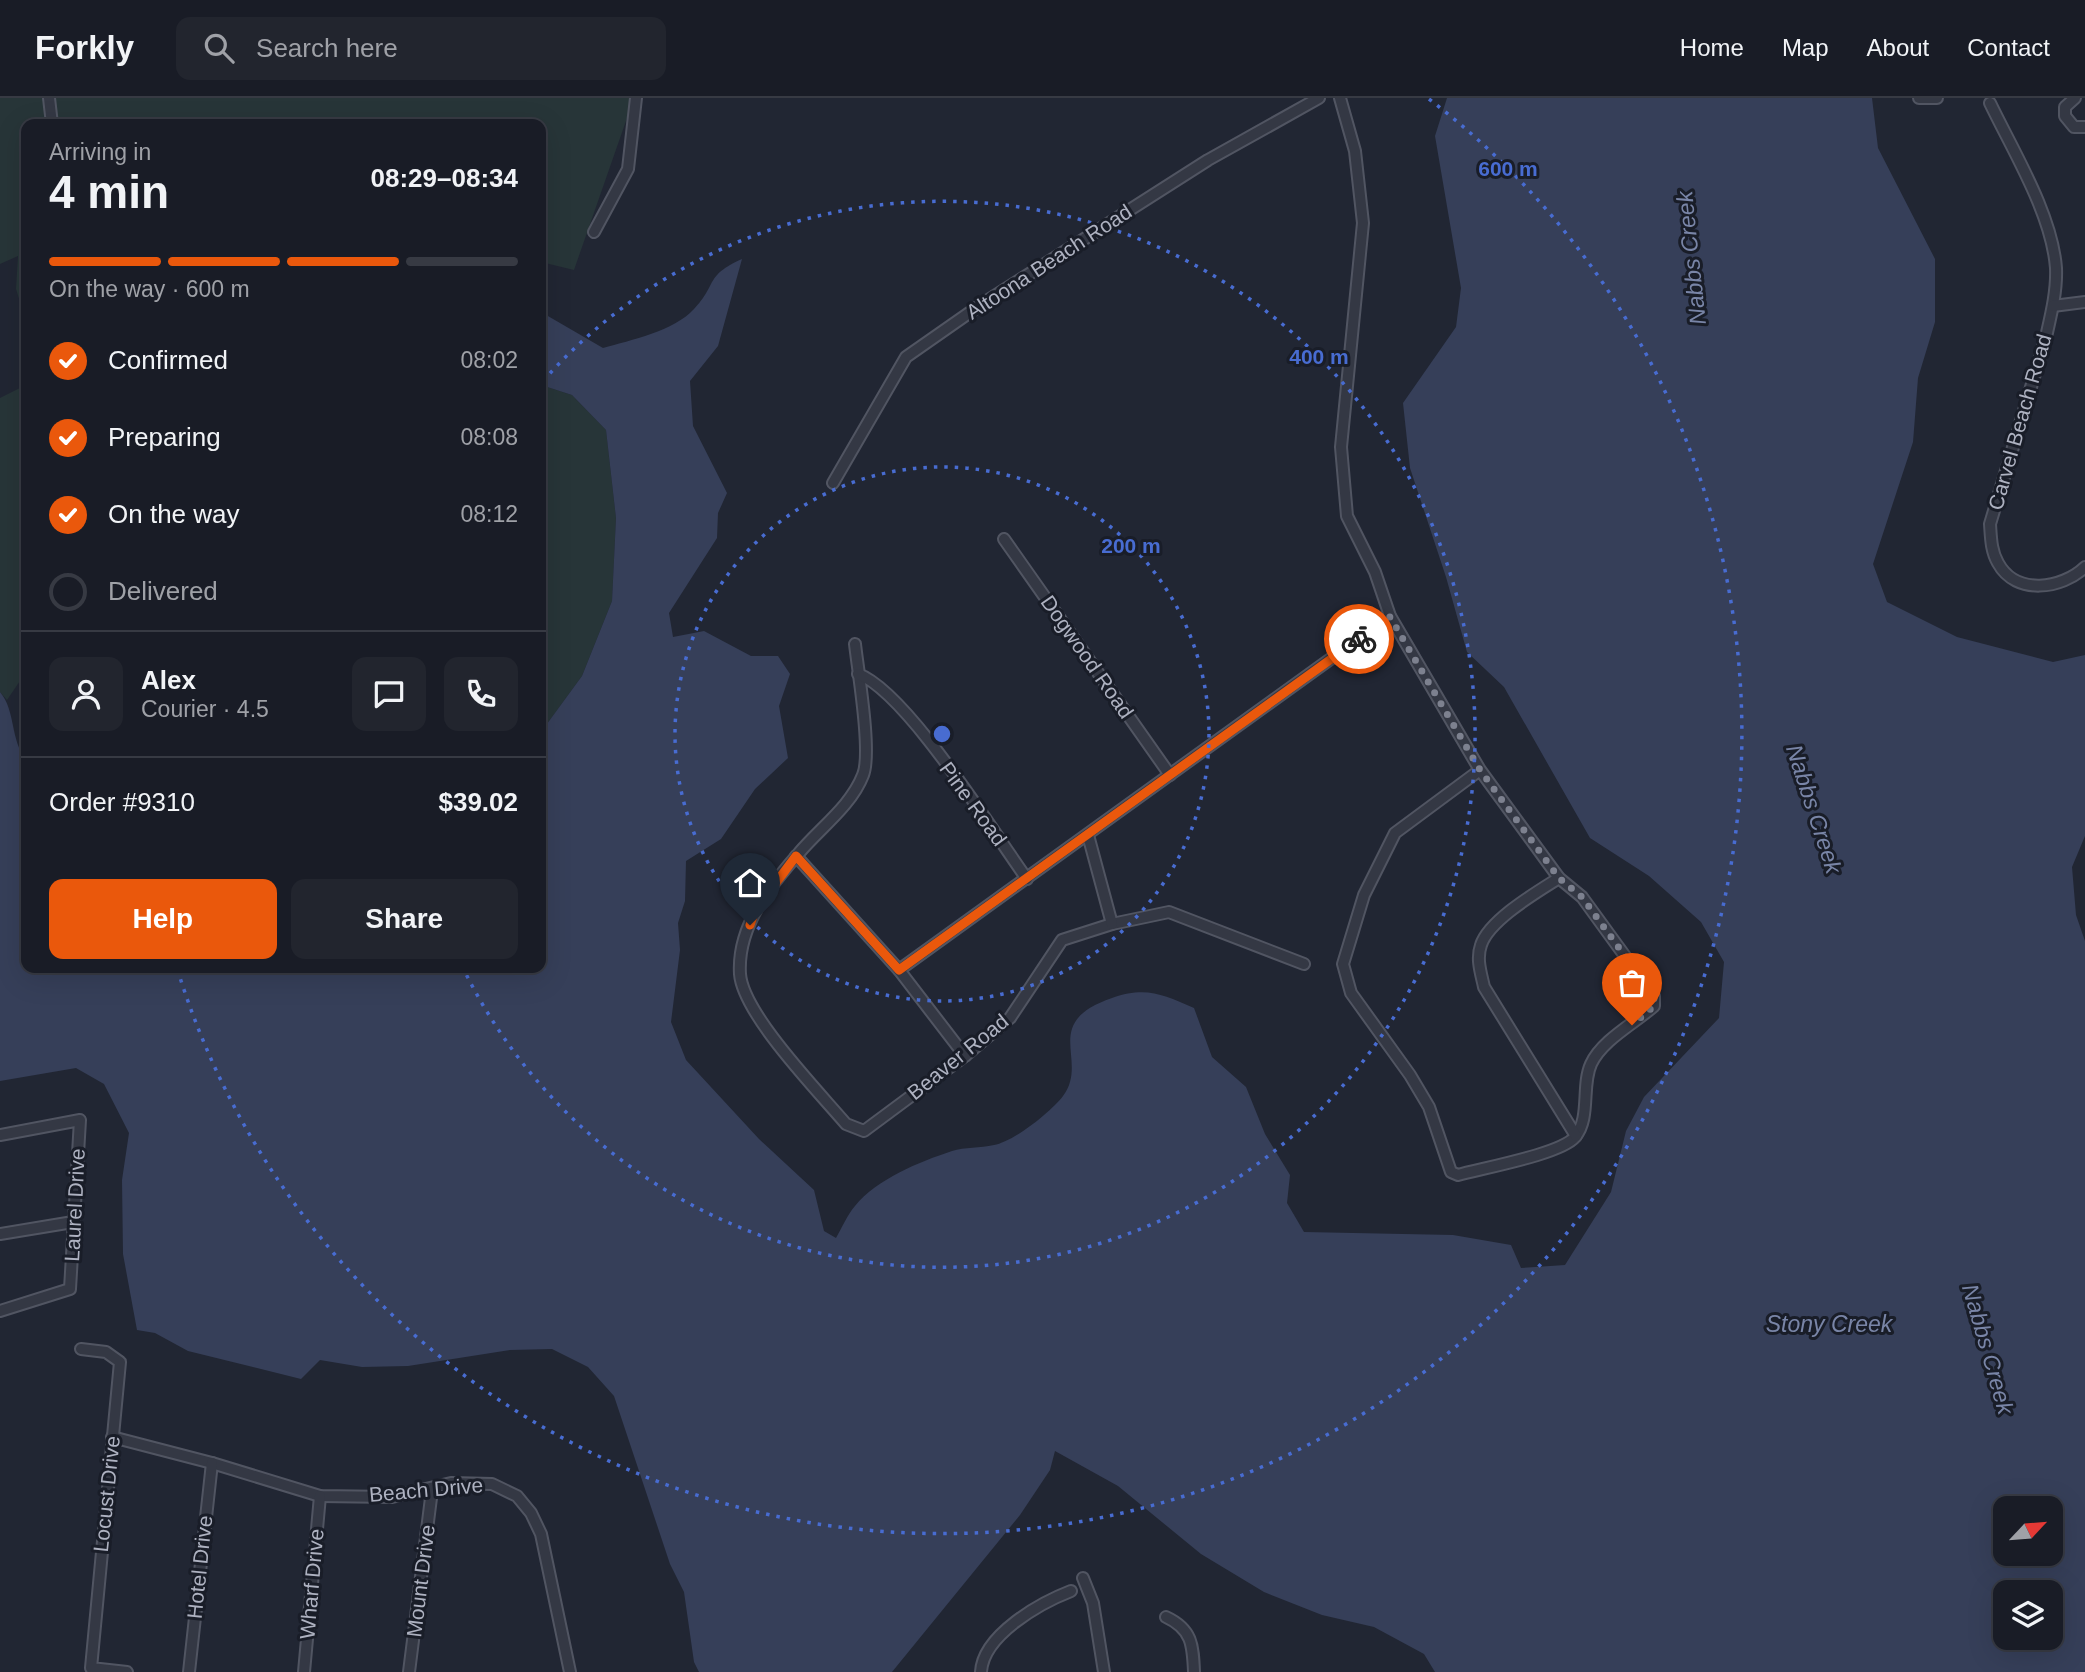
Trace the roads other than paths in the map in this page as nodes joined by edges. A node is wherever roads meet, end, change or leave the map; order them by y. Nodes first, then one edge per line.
1 (49, 98) edge
2 (636, 98) edge
3 (1319, 98) edge
4 (1340, 98) edge
5 (1919, 98) edge
6 (1937, 98) edge
7 (2075, 98) edge
8 (1990, 103) dead end
9 (51, 119) edge
10 (2085, 127) edge
11 (594, 232) dead end
12 (2085, 302) edge
13 (2053, 306) junction
14 (833, 483) dead end
15 (1004, 539) dead end
16 (2085, 566) edge
17 (1390, 617) junction
18 (855, 643) dead end
19 (859, 674) junction
20 (1480, 770) junction
21 (1170, 775) junction
22 (1088, 835) junction
23 (796, 856) junction
24 (1559, 878) junction
25 (1027, 879) junction
26 (1112, 924) junction
27 (1304, 964) dead end
28 (899, 970) junction
29 (965, 1056) junction
30 (0, 1135) edge
31 (1576, 1136) junction
32 (73, 1222) junction
33 (0, 1234) edge
34 (0, 1311) edge
35 (80, 1349) dead end
36 (113, 1437) junction
37 (212, 1463) junction
38 (432, 1490) junction
39 (320, 1496) junction
40 (1083, 1577) dead end
41 (1071, 1591) dead end
42 (1166, 1617) dead end
43 (127, 1672) edge
44 (189, 1672) edge
45 (304, 1672) edge
46 (409, 1672) edge
47 (570, 1672) edge
48 (981, 1672) edge
49 (1104, 1672) edge
50 (1194, 1672) edge

1 - 9 street
2 - 11 street
3 - 14 street, Altoona Beach Road
4 - 17 street
5 - 6 street
7 - 10 street
8 - 13 street, Carvel Beach Road
12 - 13 street, Carvel Beach Road
13 - 16 street, Carvel Beach Road
15 - 21 street, Dogwood Road
17 - 20 street
17 - 21 street
18 - 19 street
19 - 23 street
19 - 25 street, Pine Road
20 - 24 street
20 - 31 street
21 - 22 street
22 - 25 street
22 - 26 street
23 - 28 street
23 - 29 street, Beaver Road
24 - 31 street
24 - 31 street
25 - 28 street
26 - 27 street, Beaver Road
26 - 29 street, Beaver Road
28 - 29 street
30 - 32 street, Laurel Drive
32 - 33 street
32 - 34 street, Laurel Drive
35 - 36 street, Locust Drive
36 - 37 street, Beach Drive
36 - 43 street, Locust Drive
37 - 39 street, Beach Drive
37 - 44 street, Hotel Drive
38 - 39 street, Beach Drive
38 - 46 street, Mount Drive
38 - 47 street, Beach Drive
39 - 45 street, Wharf Drive
40 - 49 street
41 - 48 street
42 - 50 street

